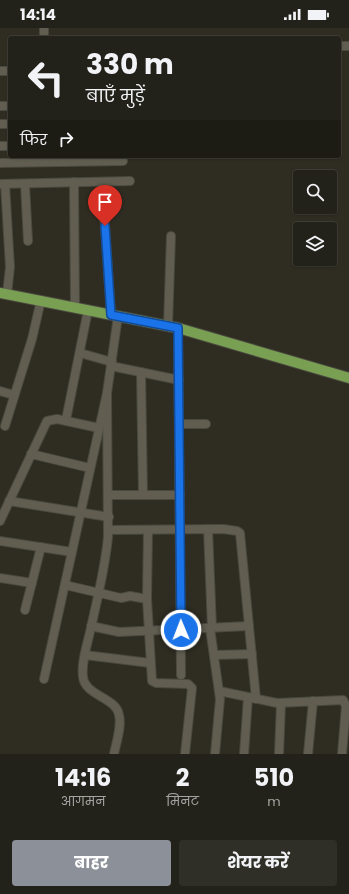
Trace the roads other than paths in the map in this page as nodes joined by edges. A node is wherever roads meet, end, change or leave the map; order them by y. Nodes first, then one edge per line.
1 (123, 161) dead end
2 (0, 163) edge
3 (130, 181) dead end
4 (74, 182) junction
5 (102, 182) junction
6 (2, 184) edge
7 (25, 184) junction
8 (171, 236) dead end
9 (28, 241) dead end
10 (4, 293) edge
11 (41, 300) junction
12 (75, 307) junction
13 (88, 310) junction
14 (114, 315) junction
15 (168, 326) junction
16 (178, 328) junction
17 (80, 353) junction
18 (112, 364) junction
19 (141, 372) junction
20 (349, 378) edge
21 (179, 380) junction
22 (0, 391) edge
23 (107, 393) junction
24 (14, 395) junction
25 (66, 420) junction
26 (179, 424) junction
27 (206, 424) dead end
28 (5, 426) dead end
29 (99, 428) junction
30 (31, 454) junction
31 (90, 468) junction
32 (108, 495) junction
33 (142, 495) junction
34 (180, 495) junction
35 (10, 501) junction
36 (81, 512) junction
37 (109, 517) junction
38 (0, 521) edge
39 (208, 529) junction
40 (108, 530) junction
41 (148, 530) junction
42 (180, 530) junction
43 (0, 541) edge
44 (41, 547) junction
45 (72, 552) junction
46 (0, 578) edge
47 (32, 583) junction
48 (65, 585) junction
49 (98, 592) junction
50 (147, 599) junction
51 (25, 610) dead end
52 (91, 626) junction
53 (249, 626) junction
54 (211, 628) junction
55 (181, 630) junction
56 (148, 631) junction
57 (252, 654) junction
58 (85, 655) junction
59 (214, 656) junction
60 (150, 663) junction
61 (181, 675) dead end
62 (44, 679) dead end
63 (219, 691) junction
64 (252, 698) junction
65 (313, 701) junction
66 (281, 703) junction
67 (114, 754) edge
68 (185, 754) edge
69 (215, 754) edge
70 (244, 754) edge
71 (279, 754) edge
72 (308, 754) edge
73 (342, 754) edge

1 - 2 street
3 - 5 street
4 - 5 street
4 - 7 street
4 - 12 street
5 - 14 street
6 - 7 street
6 - 10 street
7 - 9 street
8 - 15 street
10 - 11 main road
11 - 12 main road
11 - 24 street
12 - 13 main road
13 - 14 main road
13 - 17 street
14 - 15 main road
14 - 18 street
15 - 16 main road
16 - 20 main road
16 - 21 street
17 - 18 street
17 - 25 street
18 - 19 street
18 - 23 street
19 - 21 street
19 - 33 street
21 - 26 street
22 - 24 street
23 - 29 street
23 - 32 street
24 - 28 street
25 - 29 street
25 - 30 street
26 - 27 street
26 - 34 street
29 - 31 street
30 - 31 street
30 - 35 street
31 - 36 street
32 - 33 street
32 - 37 street
33 - 34 street
34 - 42 street
35 - 36 street
35 - 38 street
36 - 37 street
36 - 45 street
37 - 40 street
39 - 42 street
39 - 53 street
39 - 54 street
40 - 41 street
40 - 49 street
41 - 42 street
41 - 50 street
42 - 55 street
43 - 44 street
44 - 45 street
44 - 47 street
45 - 48 street
46 - 47 street
47 - 51 street
48 - 49 street
48 - 62 street
49 - 50 street
49 - 52 street
50 - 56 street
52 - 56 street
52 - 58 street
53 - 54 street
53 - 57 street
54 - 55 street
54 - 59 street
55 - 56 street
55 - 61 street
56 - 60 street
57 - 59 street
57 - 64 street
58 - 60 street
58 - 67 street
59 - 63 street
60 - 68 street
63 - 64 street
63 - 69 street
64 - 66 street
64 - 70 street
65 - 66 street
65 - 72 street
65 - 73 street
66 - 71 street

